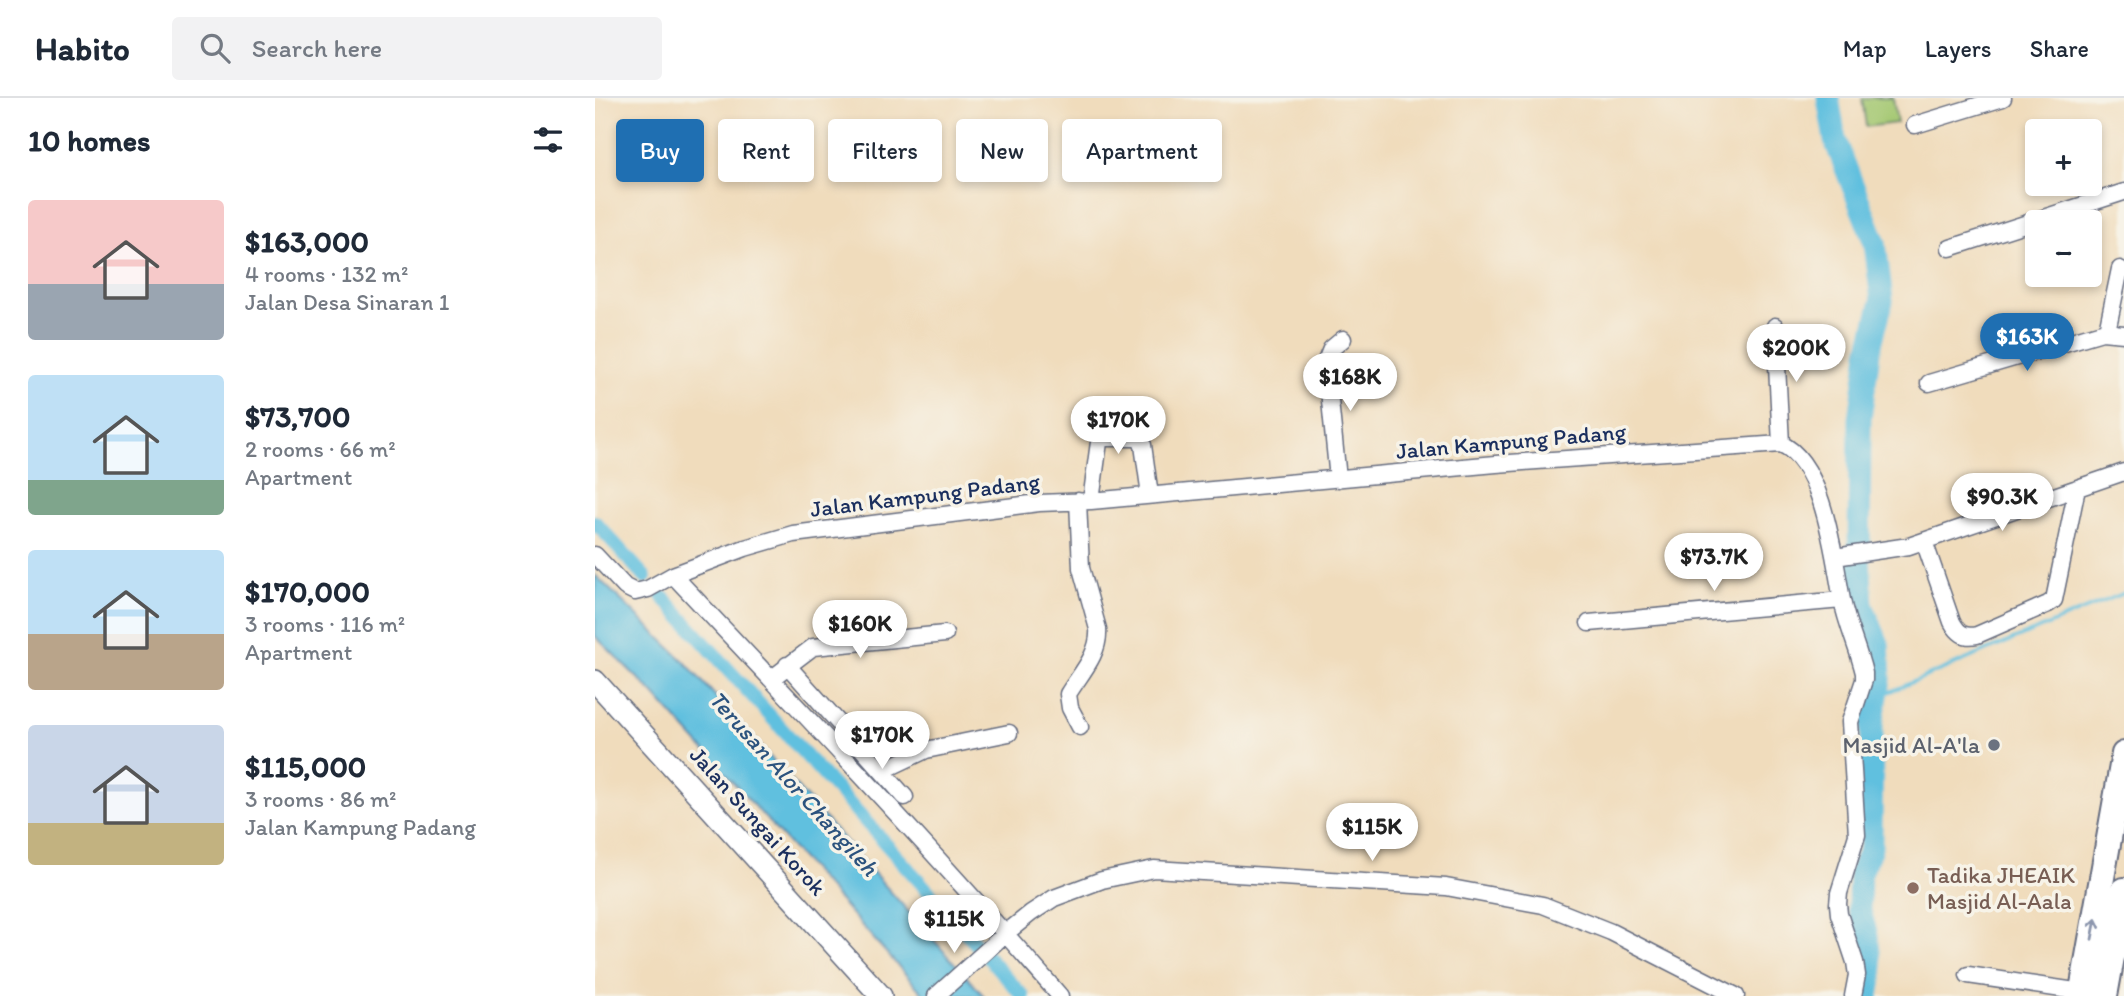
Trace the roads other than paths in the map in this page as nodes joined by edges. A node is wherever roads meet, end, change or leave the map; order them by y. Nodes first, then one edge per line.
1 (2003, 98) edge
2 (1915, 125) dead end
3 (2124, 192) edge
4 (1949, 248) dead end
5 (2120, 269) dead end
6 (1775, 326) dead end
7 (2107, 331) junction
8 (2124, 334) edge
9 (1343, 339) dead end
10 (1929, 383) dead end
11 (1781, 443) junction
12 (2124, 472) edge
13 (1338, 479) junction
14 (2077, 488) junction
15 (1150, 495) junction
16 (1085, 501) junction
17 (1924, 541) junction
18 (595, 555) edge
19 (1839, 556) junction
20 (673, 575) junction
21 (1842, 600) junction
22 (1589, 623) dead end
23 (945, 634) dead end
24 (787, 665) junction
25 (771, 679) junction
26 (595, 681) edge
27 (1080, 727) dead end
28 (1009, 733) dead end
29 (2124, 754) edge
30 (881, 771) junction
31 (905, 797) dead end
32 (2124, 890) edge
33 (2121, 920) edge
34 (1001, 937) junction
35 (1968, 975) dead end
36 (2089, 995) edge
37 (881, 996) edge
38 (936, 996) edge
39 (1060, 996) edge
40 (1736, 996) edge
41 (1853, 996) edge

1 - 2 street
3 - 4 street
5 - 7 street
6 - 11 street
7 - 8 street
7 - 10 street
9 - 13 street
11 - 13 street, Jalan Kampung Padang
11 - 19 street
12 - 14 street
13 - 15 street, Jalan Kampung Padang
14 - 17 street
14 - 17 street
15 - 16 street, Jalan Kampung Padang
15 - 16 street
16 - 20 street, Jalan Kampung Padang
16 - 27 street
17 - 19 street
18 - 20 street, Jalan Kampung Padang
19 - 21 street
20 - 25 street
21 - 22 street
21 - 41 street
23 - 24 street
24 - 25 street
24 - 30 street
25 - 34 street
26 - 37 main road, Jalan Sungai Korok
28 - 30 street
36 -> 29 highway
30 - 31 street
32 - 33 highway
33 - 36 highway
34 - 38 street
34 - 39 street
34 - 40 street
35 - 36 street

